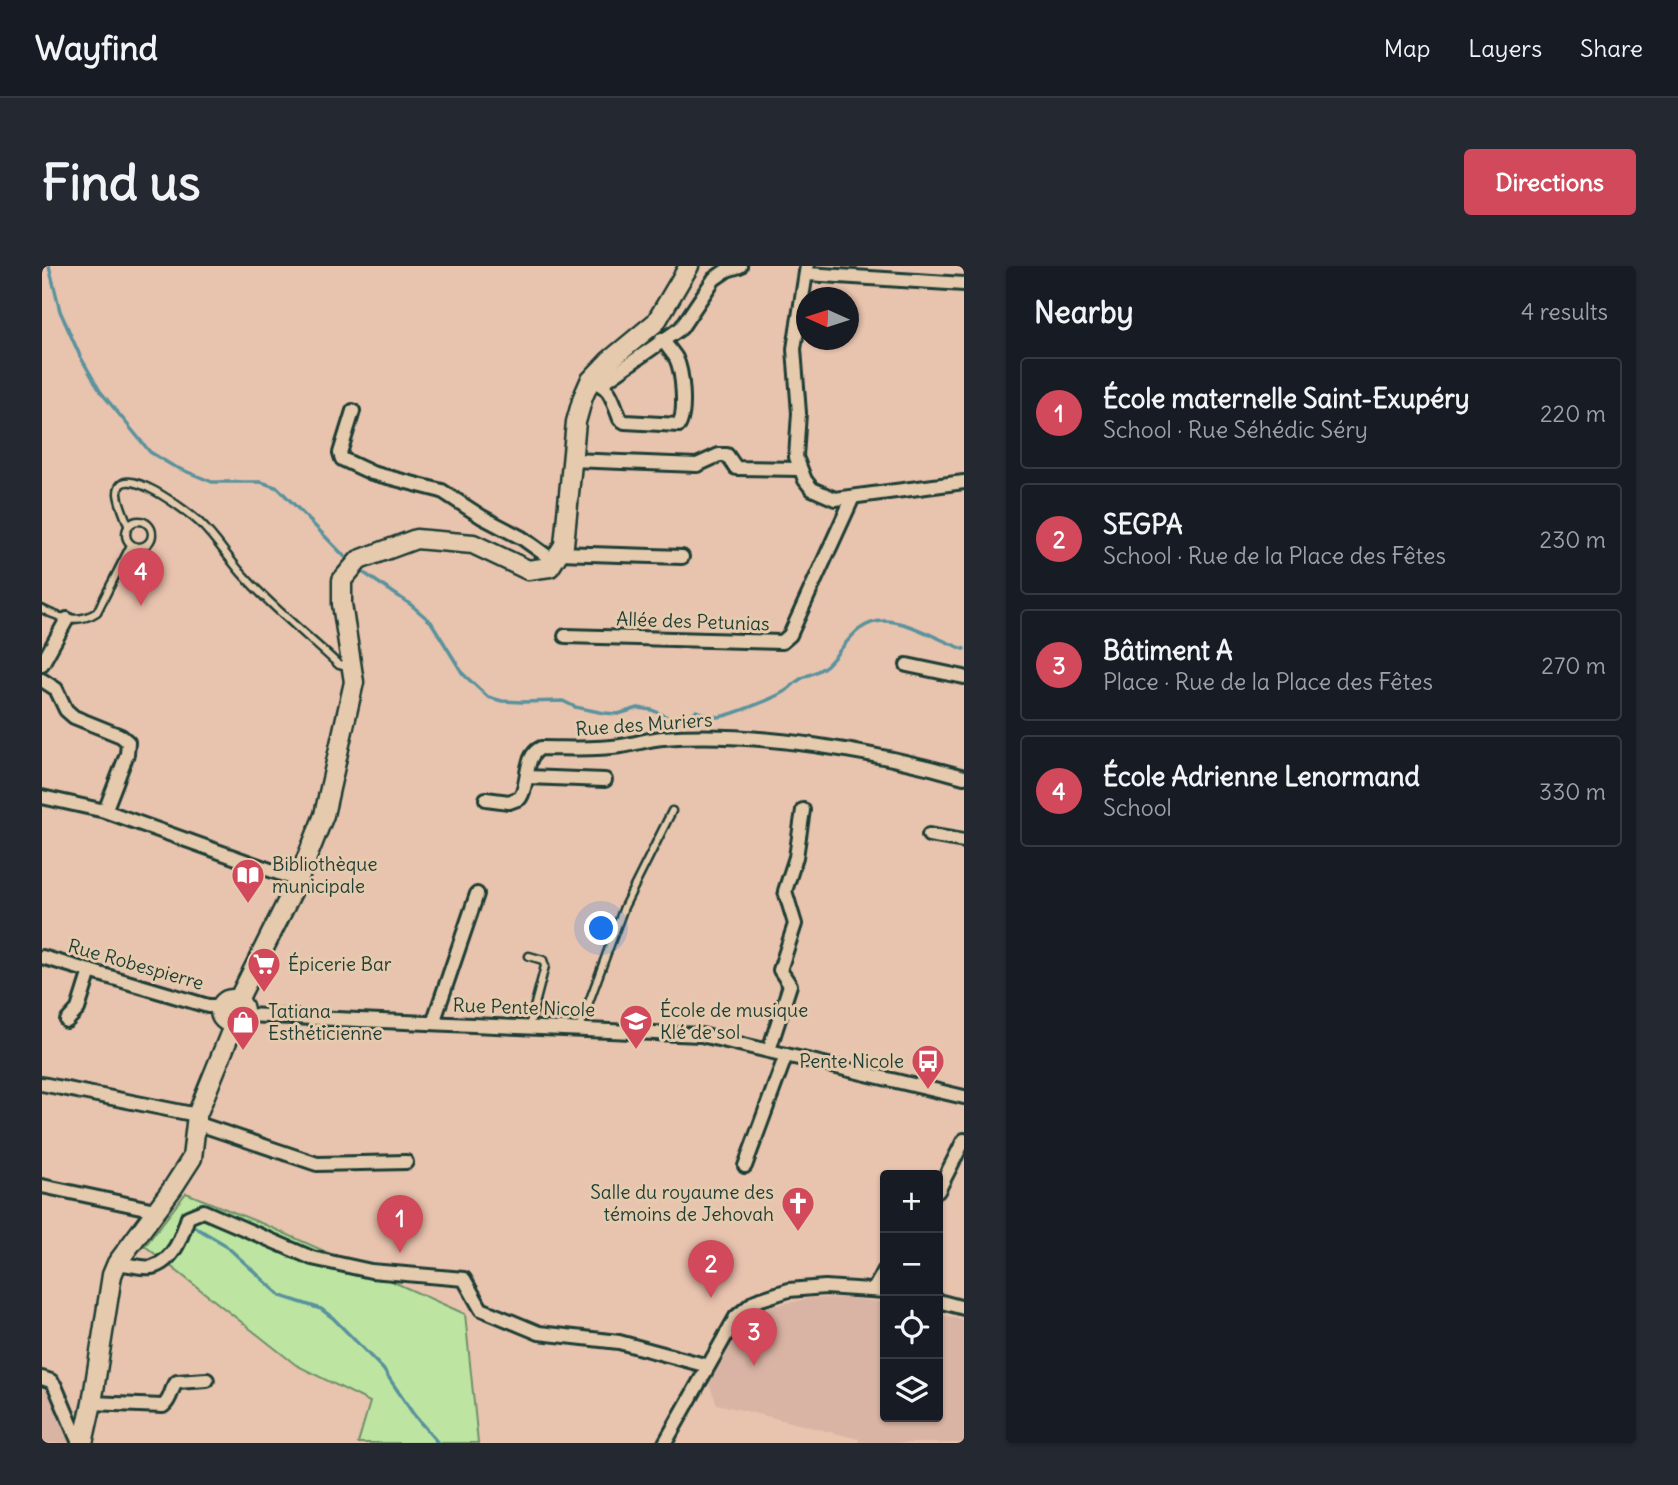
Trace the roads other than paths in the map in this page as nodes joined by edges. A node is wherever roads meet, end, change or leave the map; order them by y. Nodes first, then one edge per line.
1 (690, 266) edge
2 (740, 266) edge
3 (807, 270) edge
4 (964, 284) edge
5 (662, 340) junction
6 (595, 383) junction
7 (353, 411) dead end
8 (572, 460) junction
9 (800, 469) junction
10 (964, 482) edge
11 (853, 497) junction
12 (128, 525) junction
13 (131, 545) junction
14 (556, 557) junction
15 (682, 557) dead end
16 (42, 609) edge
17 (67, 619) junction
18 (565, 636) dead end
19 (42, 664) edge
20 (907, 665) dead end
21 (354, 670) junction
22 (964, 677) edge
23 (42, 680) edge
24 (527, 777) junction
25 (964, 778) edge
26 (605, 780) dead end
27 (42, 797) edge
28 (486, 799) dead end
29 (803, 810) dead end
30 (104, 811) junction
31 (672, 811) dead end
32 (929, 835) dead end
33 (964, 841) edge
34 (298, 880) junction
35 (477, 894) dead end
36 (529, 956) dead end
37 (42, 957) edge
38 (90, 971) junction
39 (220, 1006) joint
40 (239, 1013) junction
41 (67, 1021) dead end
42 (433, 1023) junction
43 (529, 1027) junction
44 (579, 1029) junction
45 (769, 1050) junction
46 (786, 1055) junction
47 (42, 1084) edge
48 (964, 1097) edge
49 (197, 1119) junction
50 (964, 1140) edge
51 (406, 1162) dead end
52 (746, 1166) dead end
53 (943, 1181) edge
54 (42, 1186) edge
55 (155, 1210) junction
56 (117, 1263) junction
57 (880, 1290) edge
58 (943, 1302) edge
59 (964, 1308) edge
60 (708, 1366) junction
61 (42, 1378) edge
62 (207, 1380) dead end
63 (92, 1403) junction
64 (668, 1442) edge
65 (81, 1443) edge

1 - 6 main road
2 - 5 street
3 - 4 street
3 - 9 street
5 - 6 street
5 - 6 street
6 - 8 main road
7 - 14 street
8 - 9 street
8 - 14 main road
9 - 11 street
10 - 11 street
11 - 18 street, Allée des Petunias
12 - 13 lane
12 - 13 lane
12 - 21 lane
13 - 17 lane
14 - 15 street
14 - 21 main road
16 - 17 lane
17 - 19 street
20 - 22 street
21 - 34 main road
23 - 30 street
24 - 25 street, Rue des Muriers
24 - 26 street
24 - 28 street, Rue des Muriers
27 - 30 street
29 - 45 street
30 - 34 street
31 - 44 lane
32 - 33 street
34 - 40 main road
35 - 42 street
36 - 43 lane
37 - 38 street, Rue Robespierre
38 - 39 street, Rue Robespierre
38 - 41 street
39 - 40 main road
40 - 42 street, Rue Pente Nicole
40 - 49 main road
42 - 43 street, Rue Pente Nicole
43 - 44 street, Rue Pente Nicole
44 - 45 street, Rue Pente Nicole
45 - 46 street, Rue Pente Nicole
46 - 48 street, Rue Pente Nicole
46 - 52 street
47 - 49 street
49 - 51 street
49 - 55 main road
50 - 53 street
54 - 55 street
55 - 56 main road
56 - 60 street
56 - 63 main road
57 - 60 street
58 - 59 street
60 - 64 street
61 - 65 street
62 - 63 street
63 - 65 main road

